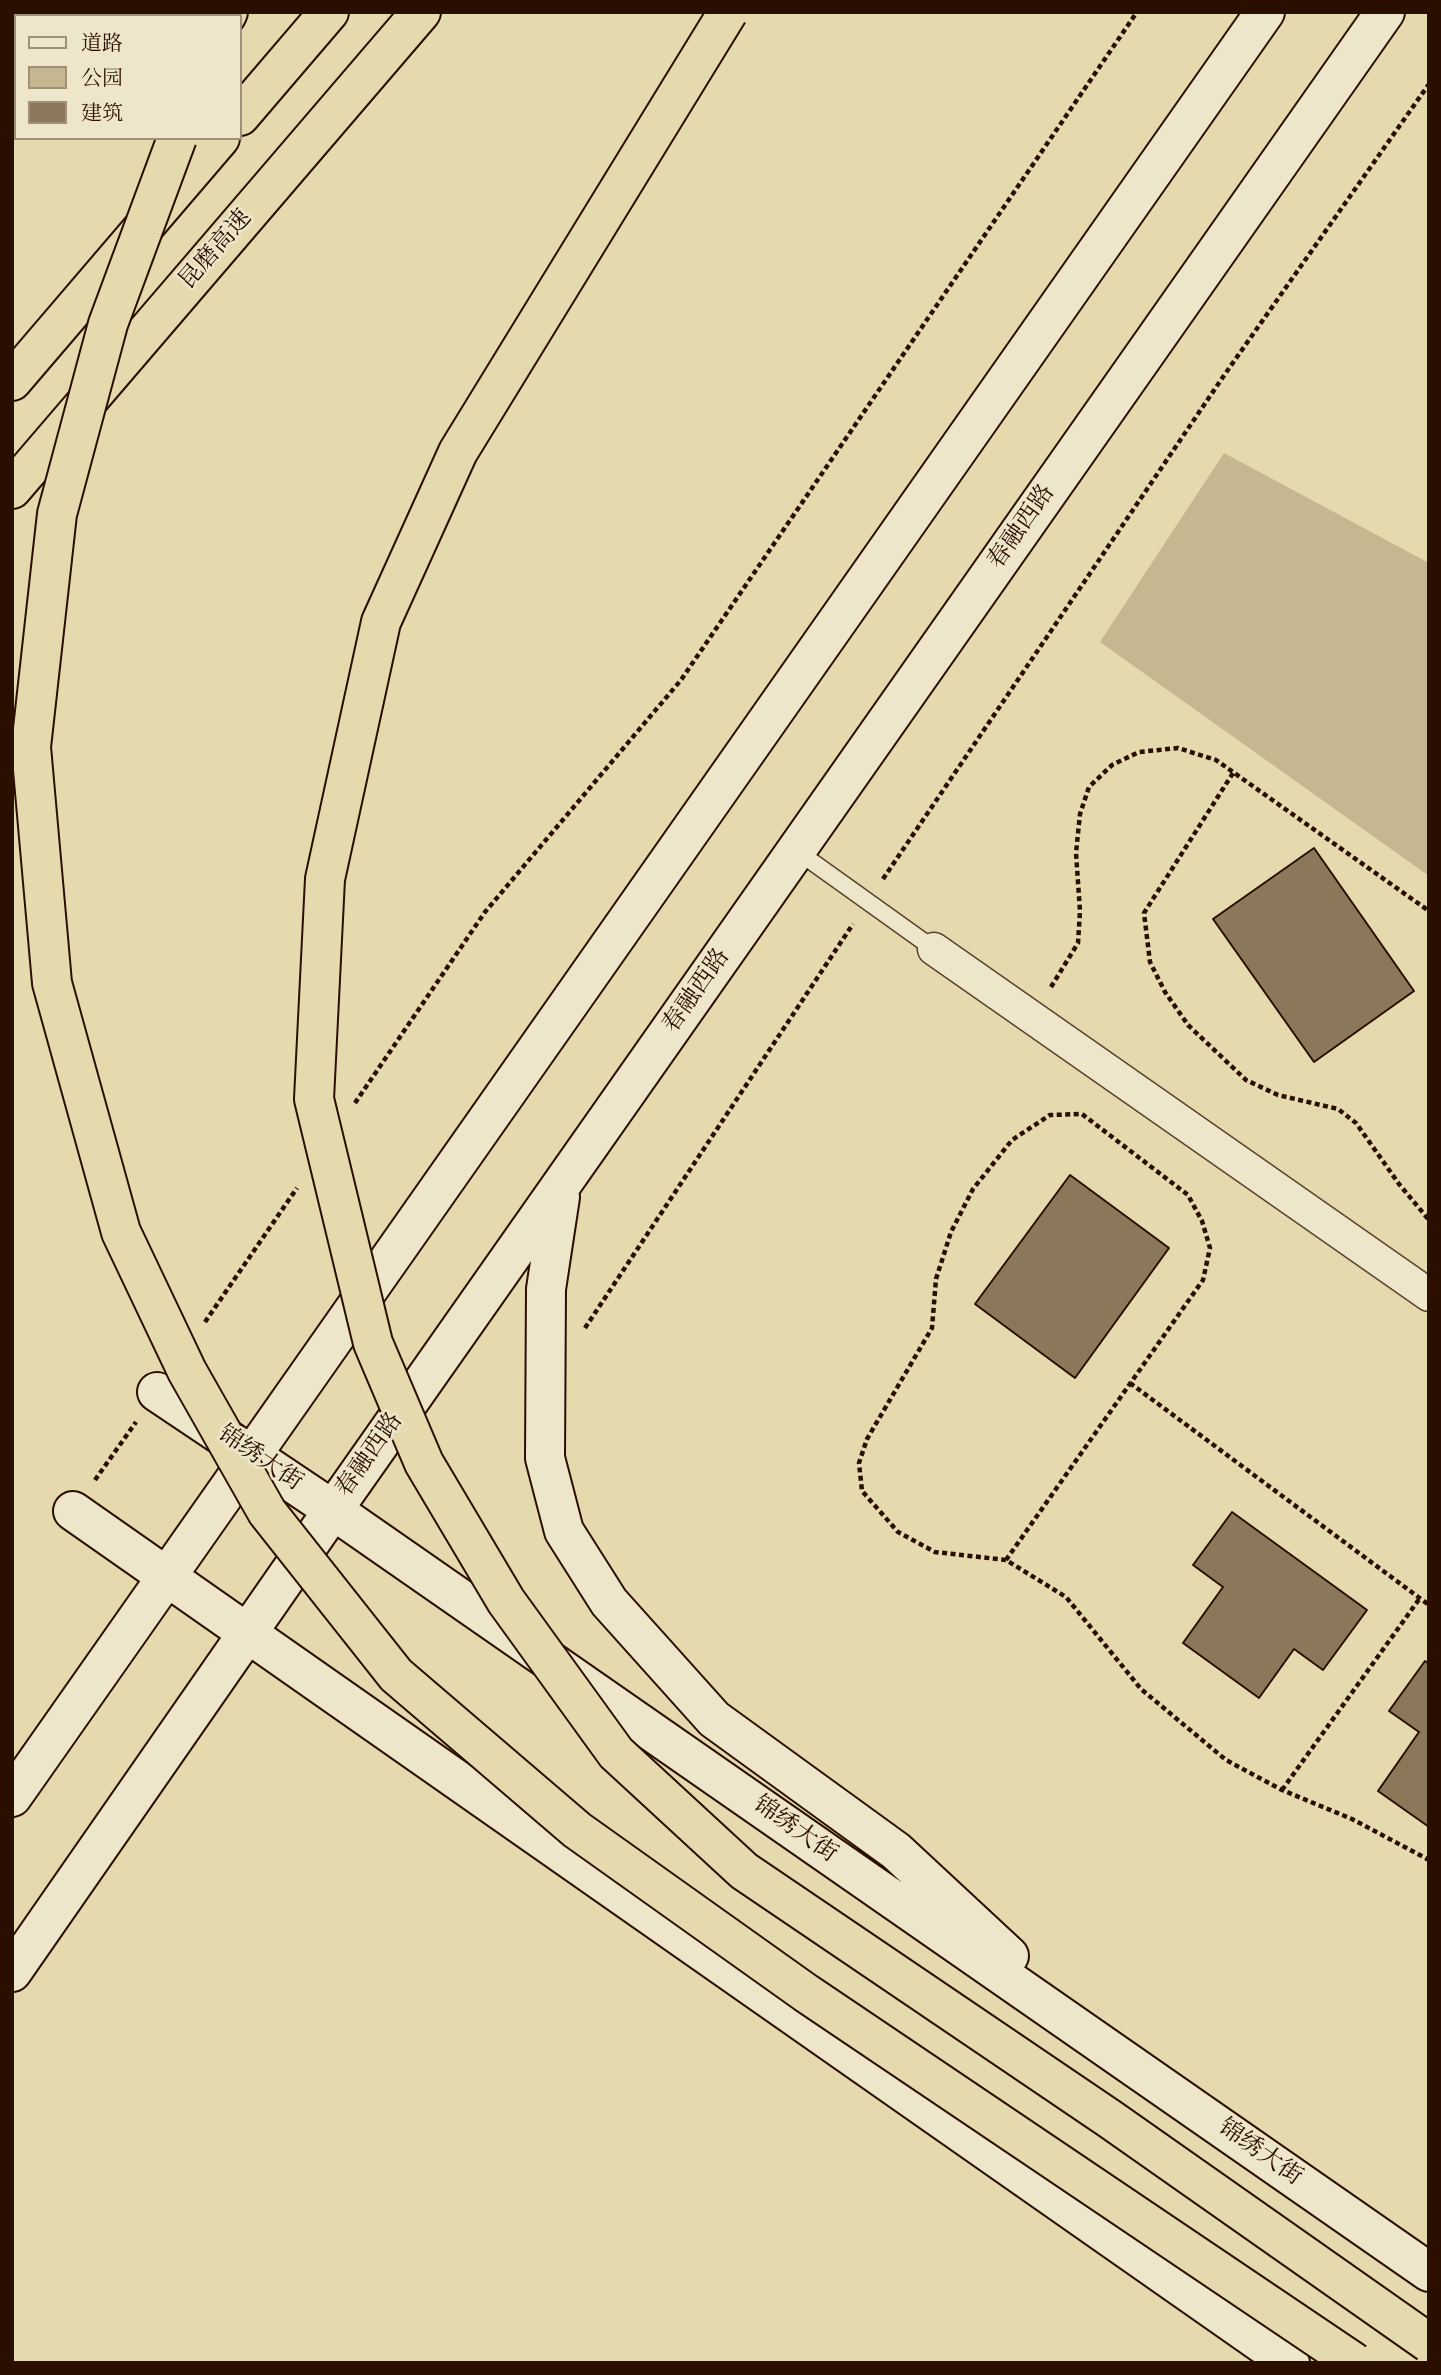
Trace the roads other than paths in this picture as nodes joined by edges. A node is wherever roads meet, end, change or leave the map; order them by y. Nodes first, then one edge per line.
1 (328, 12) edge
2 (421, 12) edge
3 (728, 12) edge
4 (1265, 12) edge
5 (1384, 12) edge
6 (242, 114) edge
7 (176, 140) edge
8 (218, 140) edge
9 (12, 381) edge
10 (12, 489) edge
11 (796, 851) junction
12 (934, 949) joint
13 (561, 1187) junction
14 (1429, 1295) edge
15 (157, 1392) road end
16 (252, 1455) junction
17 (333, 1510) junction
18 (73, 1511) road end
19 (166, 1577) junction
20 (247, 1634) junction
21 (12, 1797) edge
22 (12, 1972) edge
23 (1107, 2048) junction
24 (1429, 2272) edge
25 (1429, 2343) edge
26 (1290, 2363) edge
27 (1355, 2363) edge

1 - 6 highway
2 - 10 highway, 昆磨高速
3 - 25 highway, bridge
4 - 16 main road
5 - 11 main road, 春融西路
7 - 27 highway, bridge
8 - 9 highway
11 - 12 lane
11 - 13 main road, 春融西路
12 - 14 street
13 - 17 main road, 春融西路
13 - 23 main road
15 - 16 main road, 锦绣大街
16 - 17 main road, 锦绣大街
16 - 19 main road
17 - 20 main road, 春融西路
17 - 23 main road, 锦绣大街
18 - 19 main road
19 - 20 main road
19 - 21 main road
20 - 22 main road, 春融西路
20 - 26 main road
23 - 24 main road, 锦绣大街

